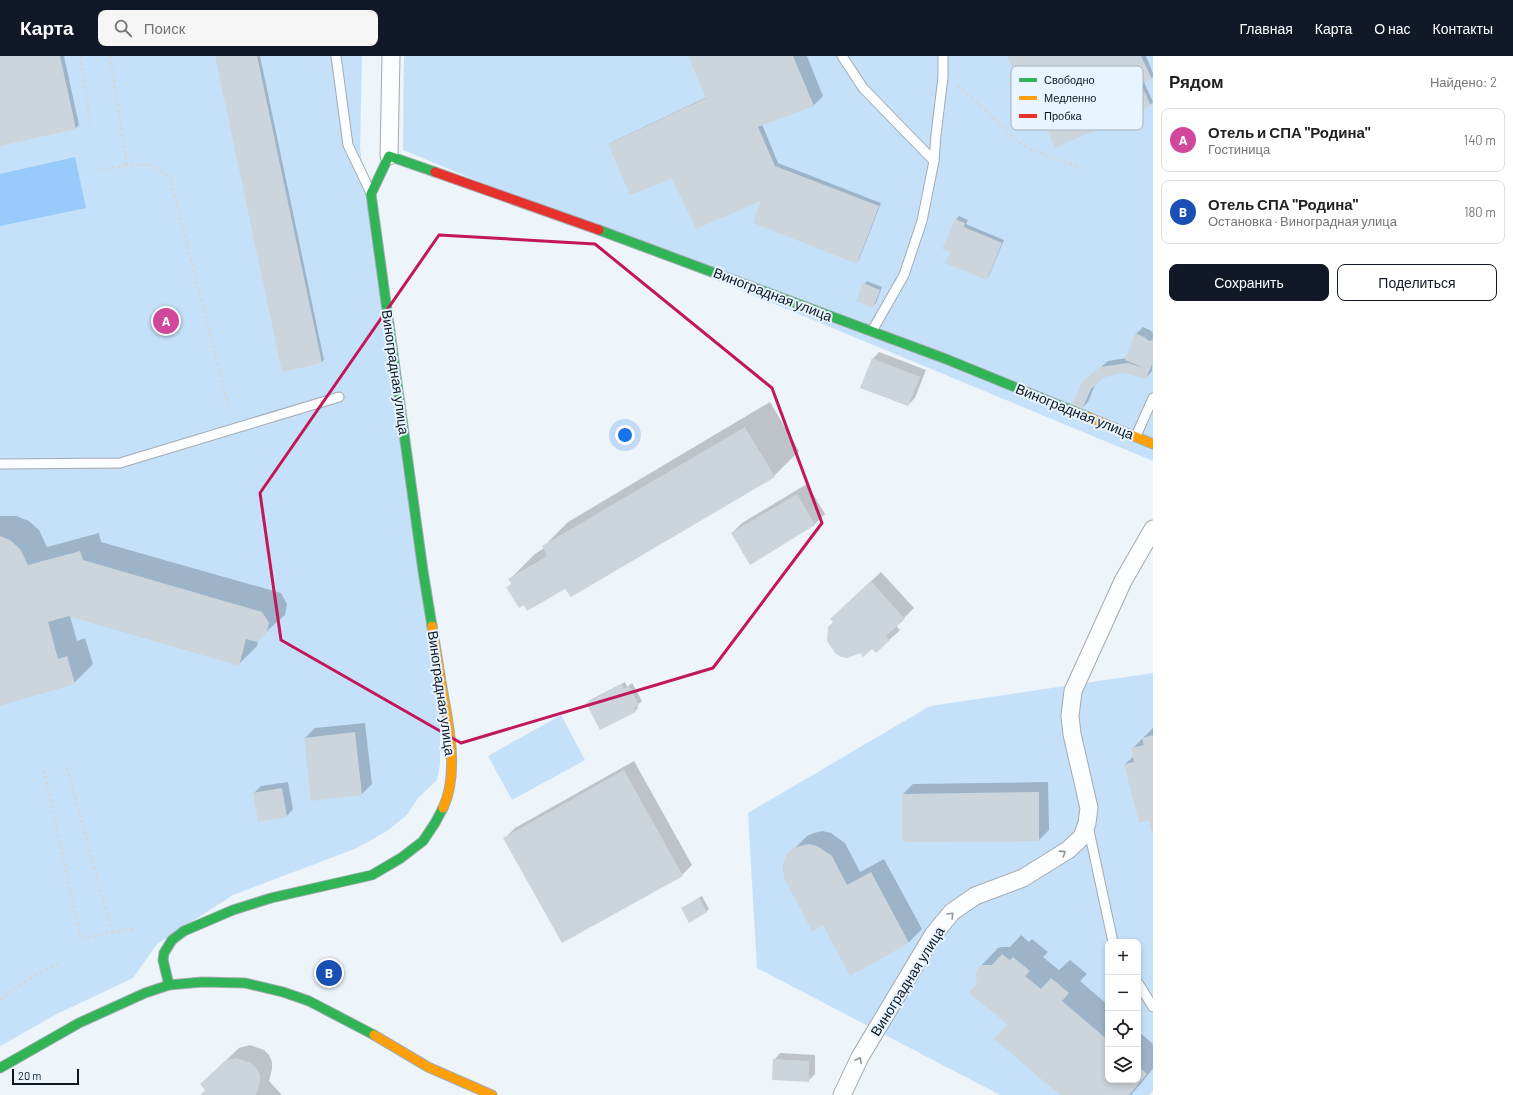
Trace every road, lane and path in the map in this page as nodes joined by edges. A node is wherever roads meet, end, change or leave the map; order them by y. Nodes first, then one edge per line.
1 (80, 56) edge
2 (110, 56) edge
3 (336, 56) edge
4 (391, 56) edge
5 (842, 56) edge
6 (943, 56) edge
7 (943, 77) junction
8 (91, 126) dead end
9 (389, 156) junction
10 (934, 162) junction
11 (127, 165) junction
12 (1082, 168) dead end
13 (100, 170) dead end
14 (371, 194) junction
15 (872, 331) junction
16 (339, 397) dead end
17 (1153, 398) edge
18 (234, 428) junction
19 (1136, 436) junction
20 (1153, 444) edge
21 (0, 464) edge
22 (1153, 528) edge
23 (66, 764) dead end
24 (44, 770) dead end
25 (1087, 823) junction
26 (133, 929) dead end
27 (112, 932) junction
28 (1112, 939) edge
29 (60, 963) dead end
30 (169, 985) junction
31 (1141, 988) edge
32 (0, 1000) edge
33 (1153, 1007) edge
34 (0, 1068) edge
35 (491, 1095) edge
36 (842, 1095) edge

1 - 8 path
2 - 11 path
3 - 14 lane, Виноградная улица
4 - 9 street
5 - 10 lane
6 - 7 lane
7 - 10 lane
7 - 12 path
9 - 14 street
9 - 15 street, Виноградная улица
10 - 15 lane
11 - 13 path
11 - 18 path
14 - 30 street, Виноградная улица
15 - 19 street, Виноградная улица
16 - 18 lane
17 - 19 lane
18 - 21 lane
19 - 20 street, Виноградная улица
22 - 25 street, Виноградная улица
23 - 27 path
24 - 27 path
25 - 28 lane
36 -> 25 street, Виноградная улица
26 - 27 path
29 - 32 path
30 - 34 street
30 - 35 street
31 - 33 lane

